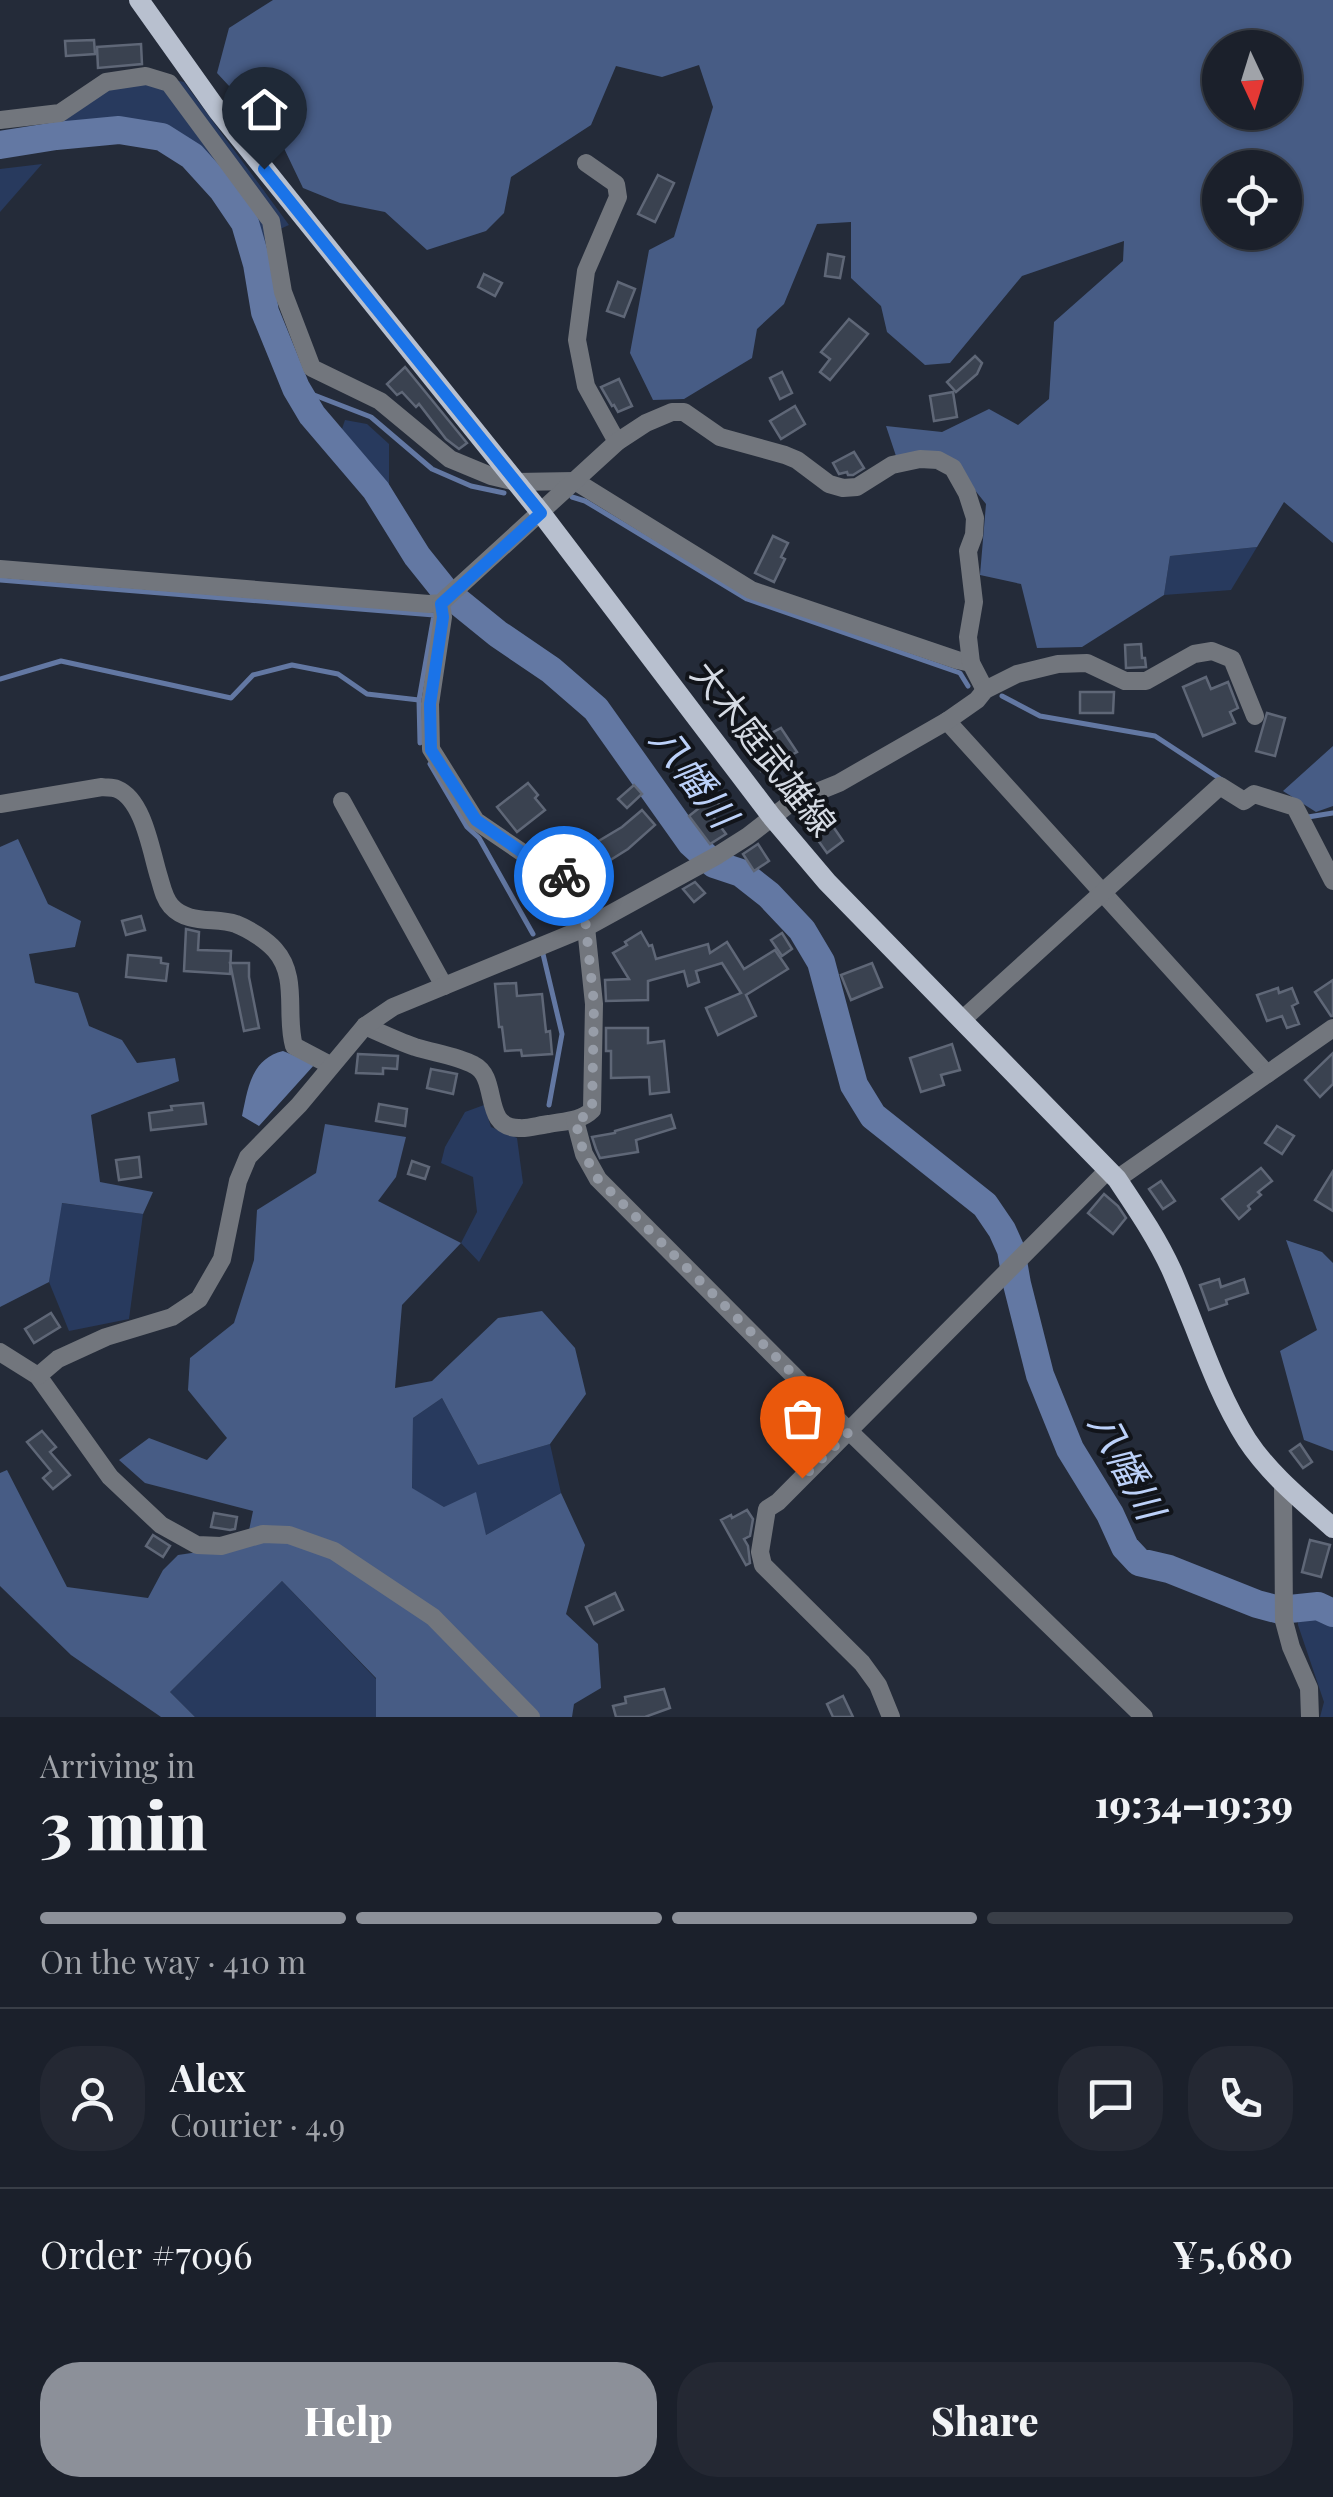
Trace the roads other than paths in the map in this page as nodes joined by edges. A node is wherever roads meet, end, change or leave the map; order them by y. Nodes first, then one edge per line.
1 (139, 0) edge
2 (0, 120) edge
3 (586, 164) dead end
4 (618, 442) junction
5 (575, 481) junction
6 (516, 482) junction
7 (541, 513) junction
8 (0, 569) edge
9 (441, 604) junction
10 (971, 662) junction
11 (985, 690) junction
12 (1256, 716) dead end
13 (947, 721) junction
14 (342, 801) dead end
15 (0, 804) edge
16 (772, 816) junction
17 (1333, 881) edge
18 (1102, 893) junction
19 (585, 928) junction
20 (444, 986) junction
21 (962, 1020) junction
22 (365, 1026) junction
23 (1333, 1028) edge
24 (330, 1065) junction
25 (1266, 1074) junction
26 (575, 1120) junction
27 (1112, 1174) junction
28 (0, 1352) edge
29 (38, 1376) junction
30 (850, 1431) junction
31 (1283, 1484) junction
32 (1333, 1528) edge
33 (531, 1717) edge
34 (891, 1717) edge
35 (1144, 1717) edge
36 (1310, 1717) edge

1 - 6 main road, 大木庭武雄線
2 - 6 street
3 - 4 street
4 - 5 street
4 - 10 street
5 - 6 street
5 - 7 street
5 - 10 street
6 - 7 main road, 大木庭武雄線
7 - 9 street
7 - 16 main road, 大木庭武雄線
8 - 9 street
9 - 19 street
10 - 11 street
11 - 12 street
11 - 13 street
13 - 16 street
13 - 18 street
14 - 20 street
15 - 24 street
16 - 19 street
16 - 21 main road, 大木庭武雄線
17 - 18 street
18 - 21 street
18 - 25 street
19 - 20 street
19 - 26 street
20 - 22 street
21 - 27 main road, 大木庭武雄線
22 - 24 street
22 - 26 street
23 - 25 street
24 - 29 street
25 - 27 street
26 - 30 street
27 - 30 street
27 - 31 main road, 大木庭武雄線
28 - 29 street
29 - 33 street
30 - 34 street
30 - 35 street
31 - 32 main road, 大木庭武雄線
31 - 36 street

